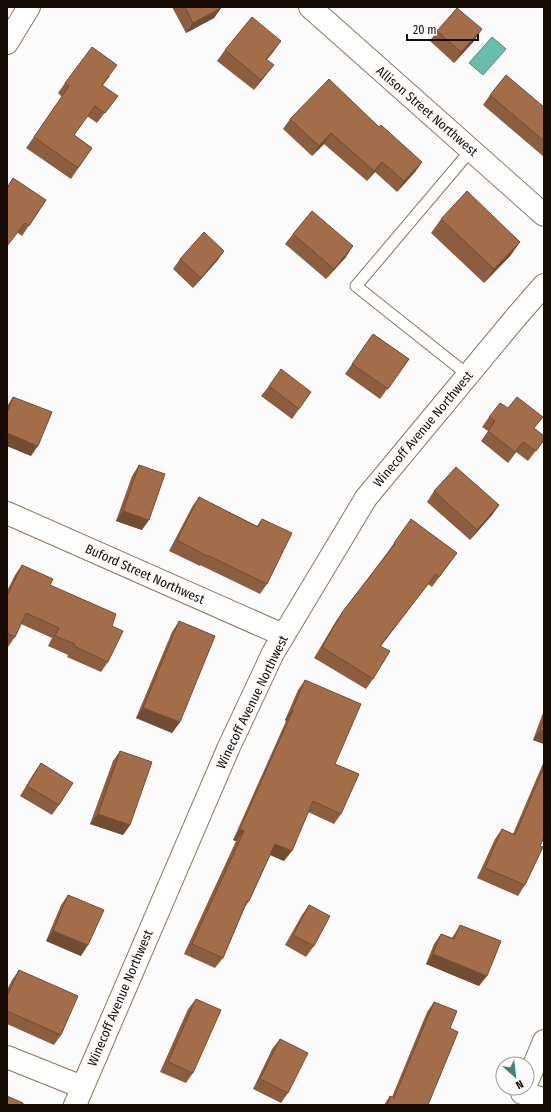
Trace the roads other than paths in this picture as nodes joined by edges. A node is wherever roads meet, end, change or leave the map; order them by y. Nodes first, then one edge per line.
1 (29, 7) edge
2 (310, 7) edge
3 (7, 43) edge
4 (471, 150) junction
5 (544, 215) edge
6 (544, 285) edge
7 (468, 375) junction
8 (7, 513) edge
9 (283, 635) junction
10 (544, 1041) edge
11 (7, 1058) edge
12 (535, 1063) edge
13 (78, 1096) edge

1 - 3 street
2 - 4 street, Allison Street Northwest
4 - 5 street, Allison Street Northwest
4 - 7 lane
6 - 7 street, Winecoff Avenue Northwest
7 - 9 street, Winecoff Avenue Northwest
8 - 9 street, Buford Street Northwest
9 - 13 street, Winecoff Avenue Northwest
10 - 12 street
11 - 13 street

